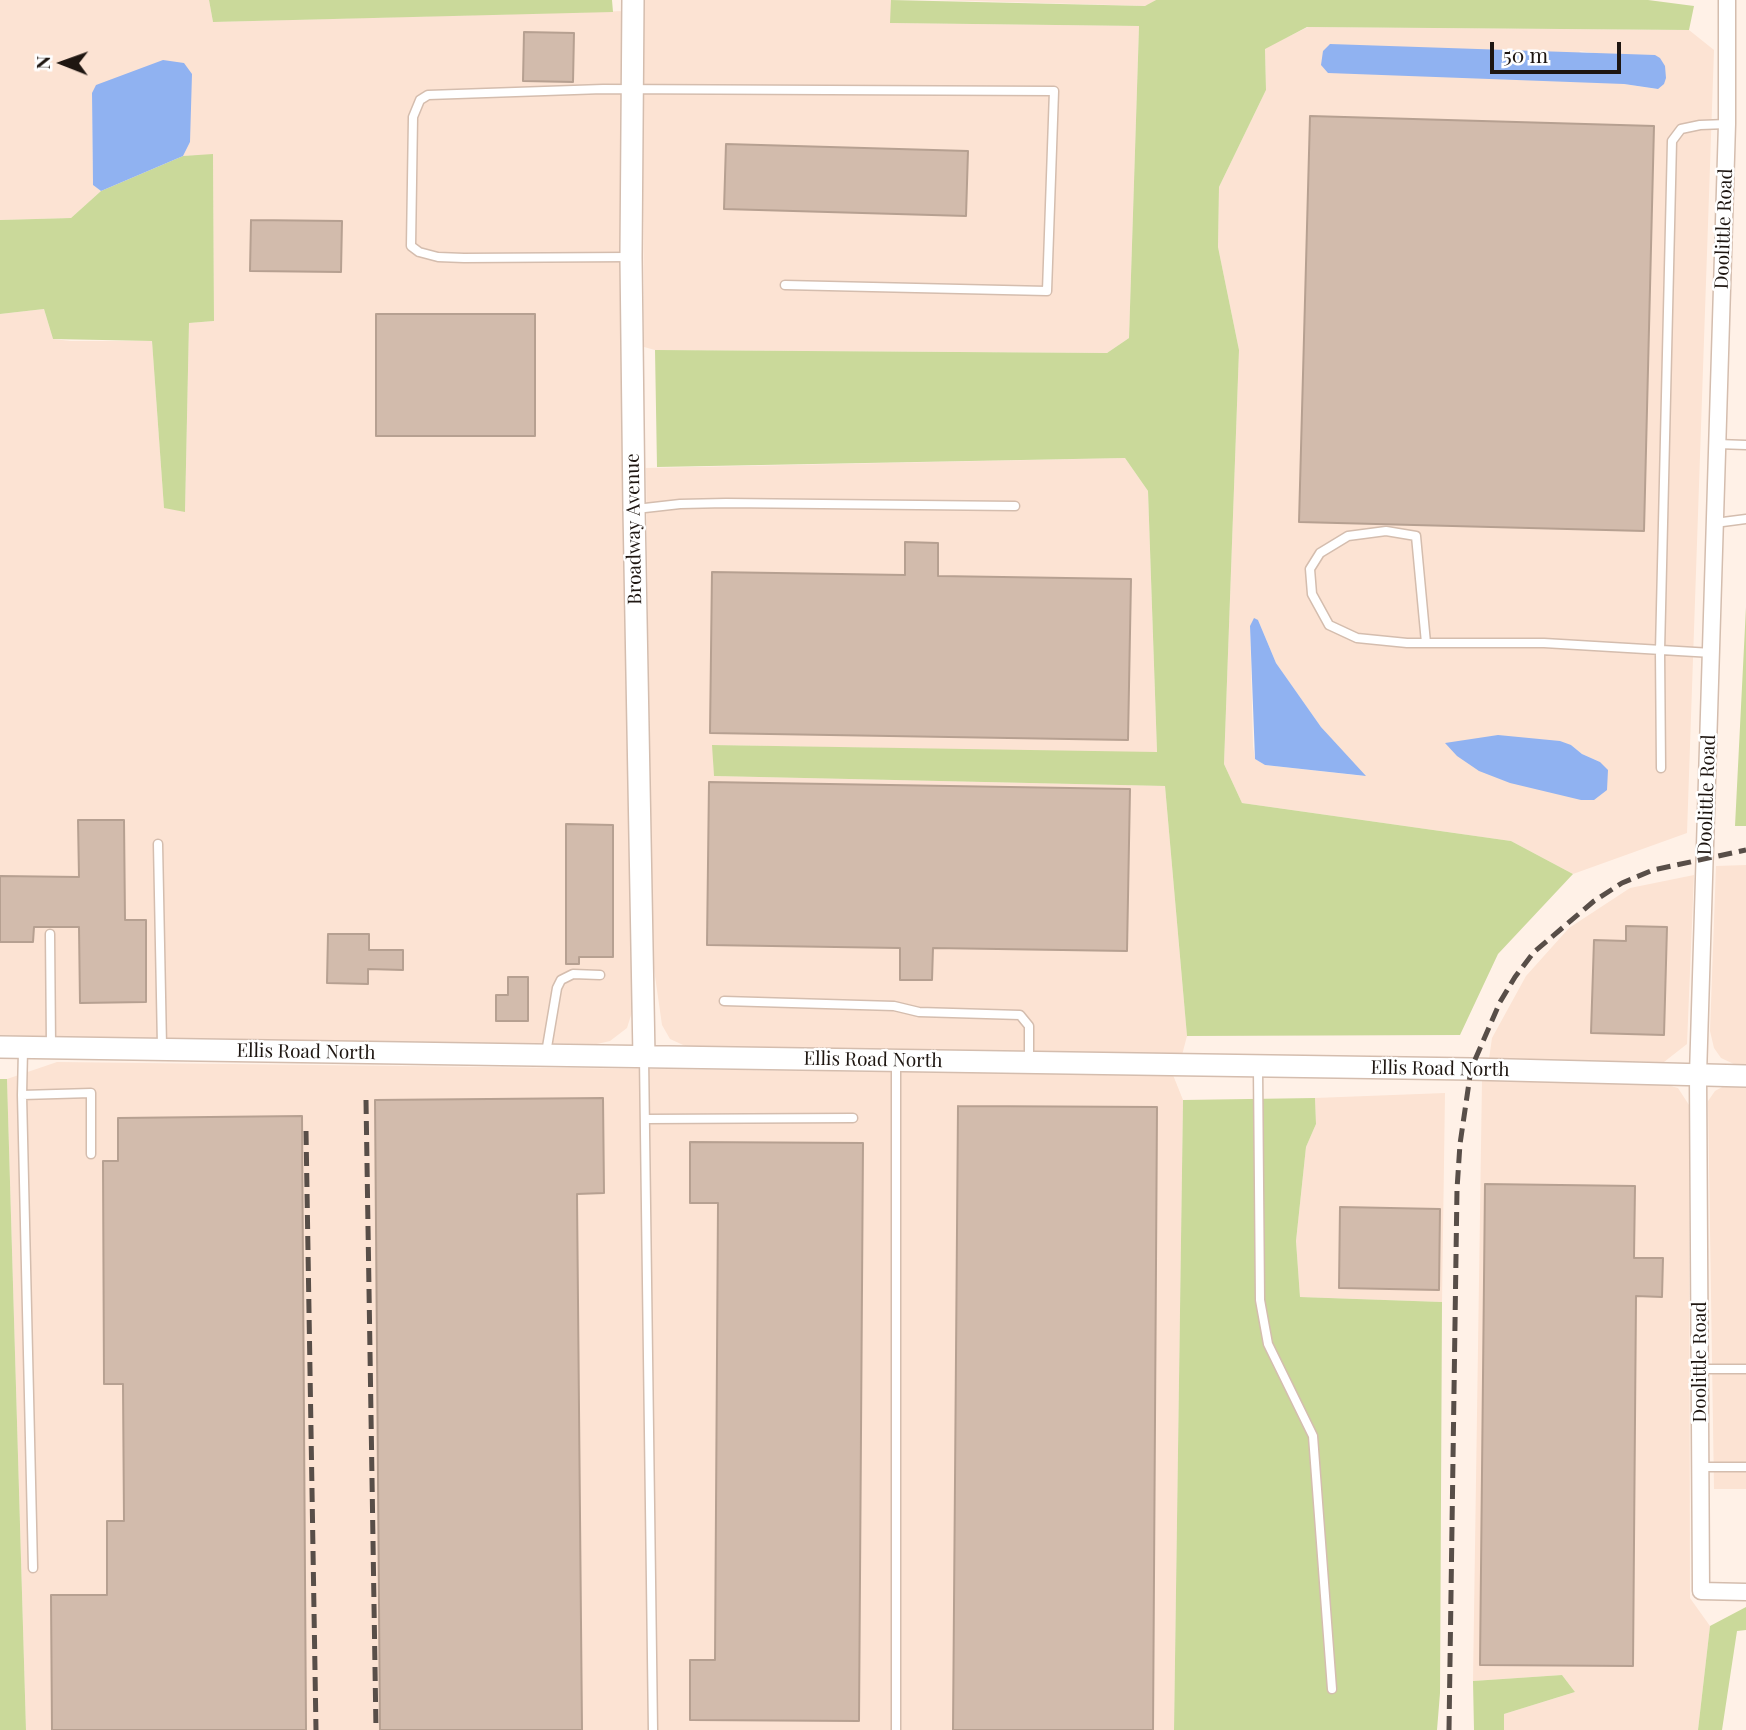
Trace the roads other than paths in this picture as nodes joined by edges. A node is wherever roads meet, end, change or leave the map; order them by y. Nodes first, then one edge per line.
1 (633, 0) edge
2 (1727, 0) edge
3 (632, 90) junction
4 (1727, 124) junction
5 (631, 257) junction
6 (785, 285) dead end
7 (1717, 444) junction
8 (1746, 445) edge
9 (1015, 506) dead end
10 (634, 509) junction
11 (1746, 519) edge
12 (1715, 523) junction
13 (1426, 643) junction
14 (1660, 651) junction
15 (1712, 653) junction
16 (1661, 768) dead end
17 (158, 844) dead end
18 (50, 934) dead end
19 (600, 975) dead end
20 (724, 1000) dead end
21 (0, 1047) edge
22 (23, 1047) junction
23 (51, 1048) junction
24 (162, 1049) junction
25 (545, 1056) junction
26 (644, 1057) junction
27 (895, 1061) junction
28 (1030, 1063) junction
29 (1258, 1066) junction
30 (1698, 1075) junction
31 (1746, 1076) edge
32 (22, 1095) junction
33 (853, 1118) dead end
34 (645, 1119) junction
35 (91, 1154) dead end
36 (1700, 1369) junction
37 (1746, 1369) edge
38 (1701, 1467) junction
39 (1746, 1467) edge
40 (33, 1568) dead end
41 (1746, 1592) edge
42 (1332, 1689) dead end
43 (653, 1730) edge
44 (896, 1730) edge

1 - 3 street, Broadway Avenue
2 - 4 street, Doolittle Road
3 - 5 street, Broadway Avenue
3 - 5 lane
3 - 6 lane
4 - 7 street, Doolittle Road
4 - 14 lane
5 - 10 street, Broadway Avenue
7 - 8 lane
7 - 12 street, Doolittle Road
9 - 10 lane
10 - 26 street, Broadway Avenue
11 - 12 lane
12 - 15 street, Doolittle Road
13 - 13 lane
13 - 14 lane
14 - 15 lane
14 - 16 lane
15 - 30 street, Doolittle Road
17 - 24 lane
18 - 23 lane
19 - 25 lane
20 - 28 lane
21 - 22 street, Ellis Road North
22 - 23 street, Ellis Road North
22 - 32 lane
23 - 24 street, Ellis Road North
24 - 25 street, Ellis Road North
25 - 26 street, Ellis Road North
26 - 27 street, Ellis Road North
26 - 34 lane
27 - 28 street, Ellis Road North
27 - 44 lane
28 - 29 street, Ellis Road North
29 - 30 street, Ellis Road North
29 - 42 lane
30 - 31 street, Ellis Road North
30 - 36 street, Doolittle Road
32 - 35 lane
32 - 40 lane
33 - 34 lane
34 - 43 lane
36 - 37 lane
36 - 38 street, Doolittle Road
38 - 39 lane
38 - 41 street, Doolittle Road

